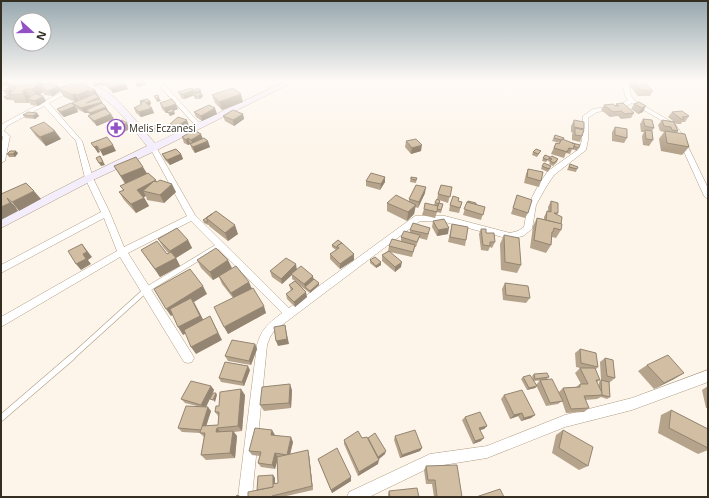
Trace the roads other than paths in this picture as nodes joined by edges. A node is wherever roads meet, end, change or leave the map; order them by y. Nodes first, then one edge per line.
1 (46, 104) joint
2 (117, 104) edge
3 (179, 104) edge
4 (243, 104) edge
5 (626, 104) edge
6 (638, 104) edge
7 (199, 126) junction
8 (1, 131) edge
9 (154, 148) junction
10 (1, 161) edge
11 (89, 178) junction
12 (708, 196) edge
13 (106, 213) junction
14 (192, 217) junction
15 (1, 224) edge
16 (220, 245) junction
17 (122, 252) junction
18 (1, 268) edge
19 (146, 290) junction
20 (289, 314) junction
21 (1, 322) edge
22 (188, 358) dead end
23 (708, 376) edge
24 (1, 418) edge
25 (244, 497) edge
26 (354, 497) edge

1 - 8 street
1 - 11 street
2 - 9 street
3 - 7 street
4 - 7 street
5 - 20 street
6 - 12 street
7 - 9 street
8 - 10 street
9 - 11 street
9 - 14 street
11 - 13 street
11 - 15 street
13 - 17 street
13 - 18 street
14 - 16 street
14 - 17 street
16 - 19 lane
16 - 20 street
17 - 19 street
17 - 21 street
19 - 22 street
19 - 24 lane
20 - 25 street
23 - 26 street

